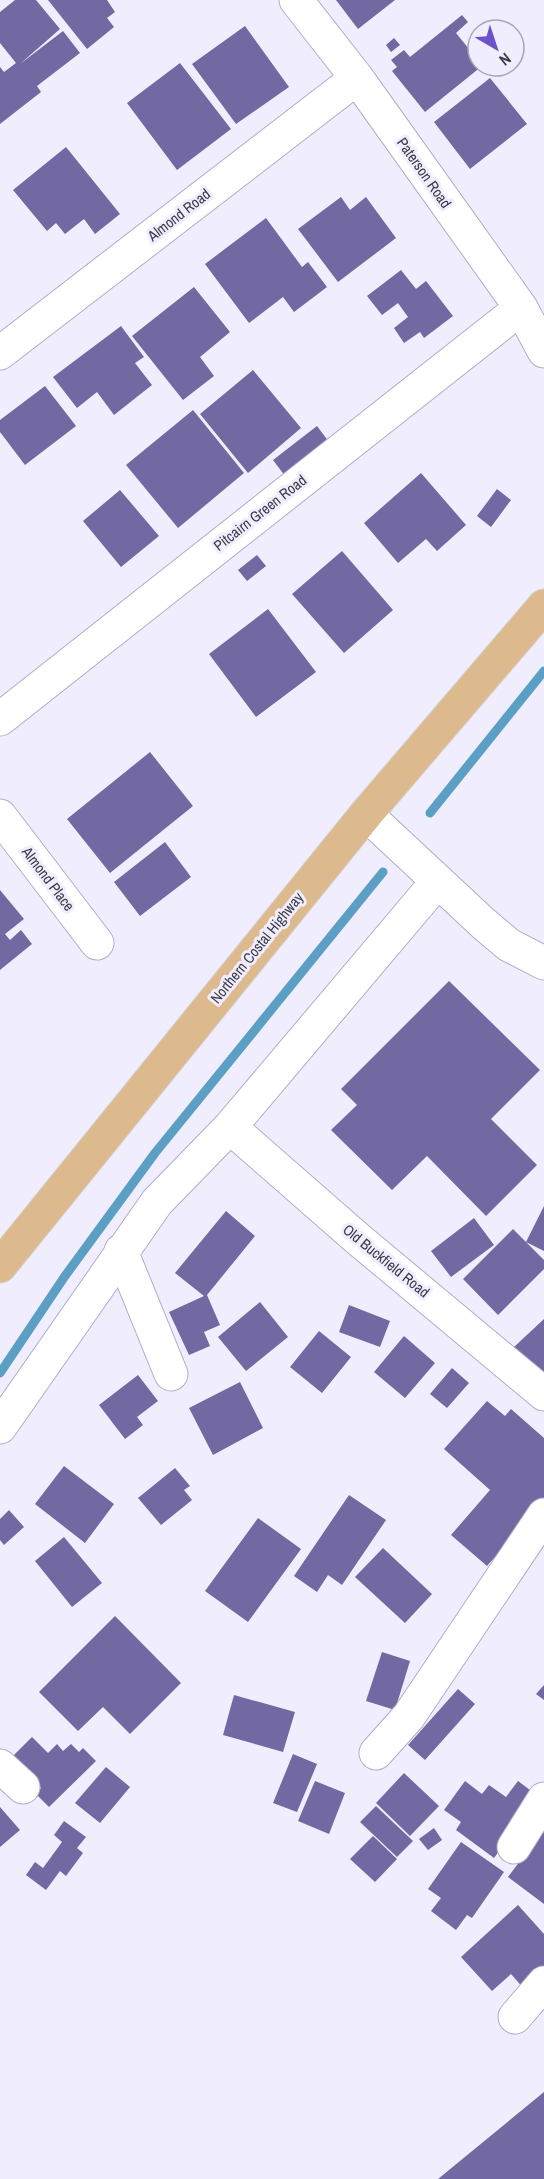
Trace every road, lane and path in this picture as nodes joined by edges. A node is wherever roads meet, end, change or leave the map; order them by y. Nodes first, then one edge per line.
1 (296, 0) edge
2 (357, 78) junction
3 (520, 308) junction
4 (544, 351) edge
5 (0, 353) edge
6 (544, 598) edge
7 (544, 606) edge
8 (520, 634) junction
9 (0, 719) edge
10 (366, 814) junction
11 (0, 816) edge
12 (437, 882) junction
13 (97, 943) dead end
14 (544, 963) edge
15 (230, 1127) junction
16 (121, 1251) junction
17 (0, 1266) edge
18 (171, 1374) dead end
19 (544, 1394) edge
20 (0, 1427) edge
21 (544, 1515) edge
22 (376, 1753) dead end
23 (544, 1799) edge
24 (514, 1847) dead end
25 (544, 1983) edge
26 (515, 2017) dead end

1 - 2 street, Paterson Road
2 - 3 street, Paterson Road
2 - 5 street, Almond Road
3 - 4 street, Paterson Road
3 - 9 street, Pitcairn Green Road
6 - 8 main road
7 - 8 main road
8 - 10 main road, Northern Costal Highway
10 - 12 street
10 - 17 main road, Northern Costal Highway
11 - 13 street, Almond Place
12 - 14 street
12 - 15 street
15 - 16 street
15 - 19 street, Old Buckfield Road
16 - 18 street
16 - 20 street
21 - 22 street
23 - 24 street
25 - 26 street

